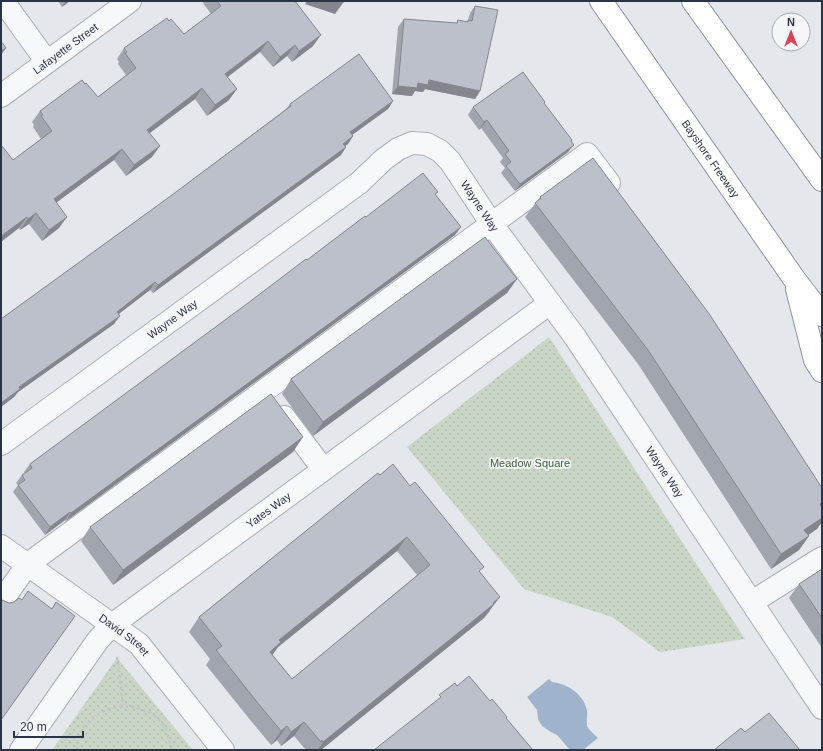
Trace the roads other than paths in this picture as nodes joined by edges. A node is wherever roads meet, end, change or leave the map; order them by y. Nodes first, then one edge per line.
1 (3, 1) edge
2 (130, 1) edge
3 (601, 1) edge
4 (693, 1) edge
5 (47, 62) junction
6 (1, 96) edge
7 (822, 180) edge
8 (619, 198) edge
9 (491, 223) junction
10 (795, 280) junction
11 (550, 303) junction
12 (822, 315) edge
13 (822, 371) edge
14 (264, 391) junction
15 (1, 444) edge
16 (323, 469) junction
17 (1, 546) edge
18 (822, 558) edge
19 (28, 564) junction
20 (1, 602) edge
21 (752, 602) junction
22 (112, 625) junction
23 (822, 708) edge
24 (21, 750) edge
25 (224, 750) edge

1 - 5 street
2 - 5 street, Lafayette Street
3 - 10 highway, Bayshore Freeway
4 - 7 highway
5 - 6 street, Lafayette Street
8 - 9 street
9 - 11 street, Wayne Way
9 - 14 street
9 - 15 street, Wayne Way
10 - 12 highway, Bayshore Freeway
10 - 13 highway
11 - 16 street, Yates Way
11 - 21 street, Wayne Way
14 - 16 street
14 - 19 street
16 - 22 street, Yates Way
17 - 19 street, David Street
18 - 21 street
19 - 20 street
19 - 22 street, David Street
21 - 23 street, Wayne Way
22 - 24 street, Yates Way
22 - 25 street, David Street

